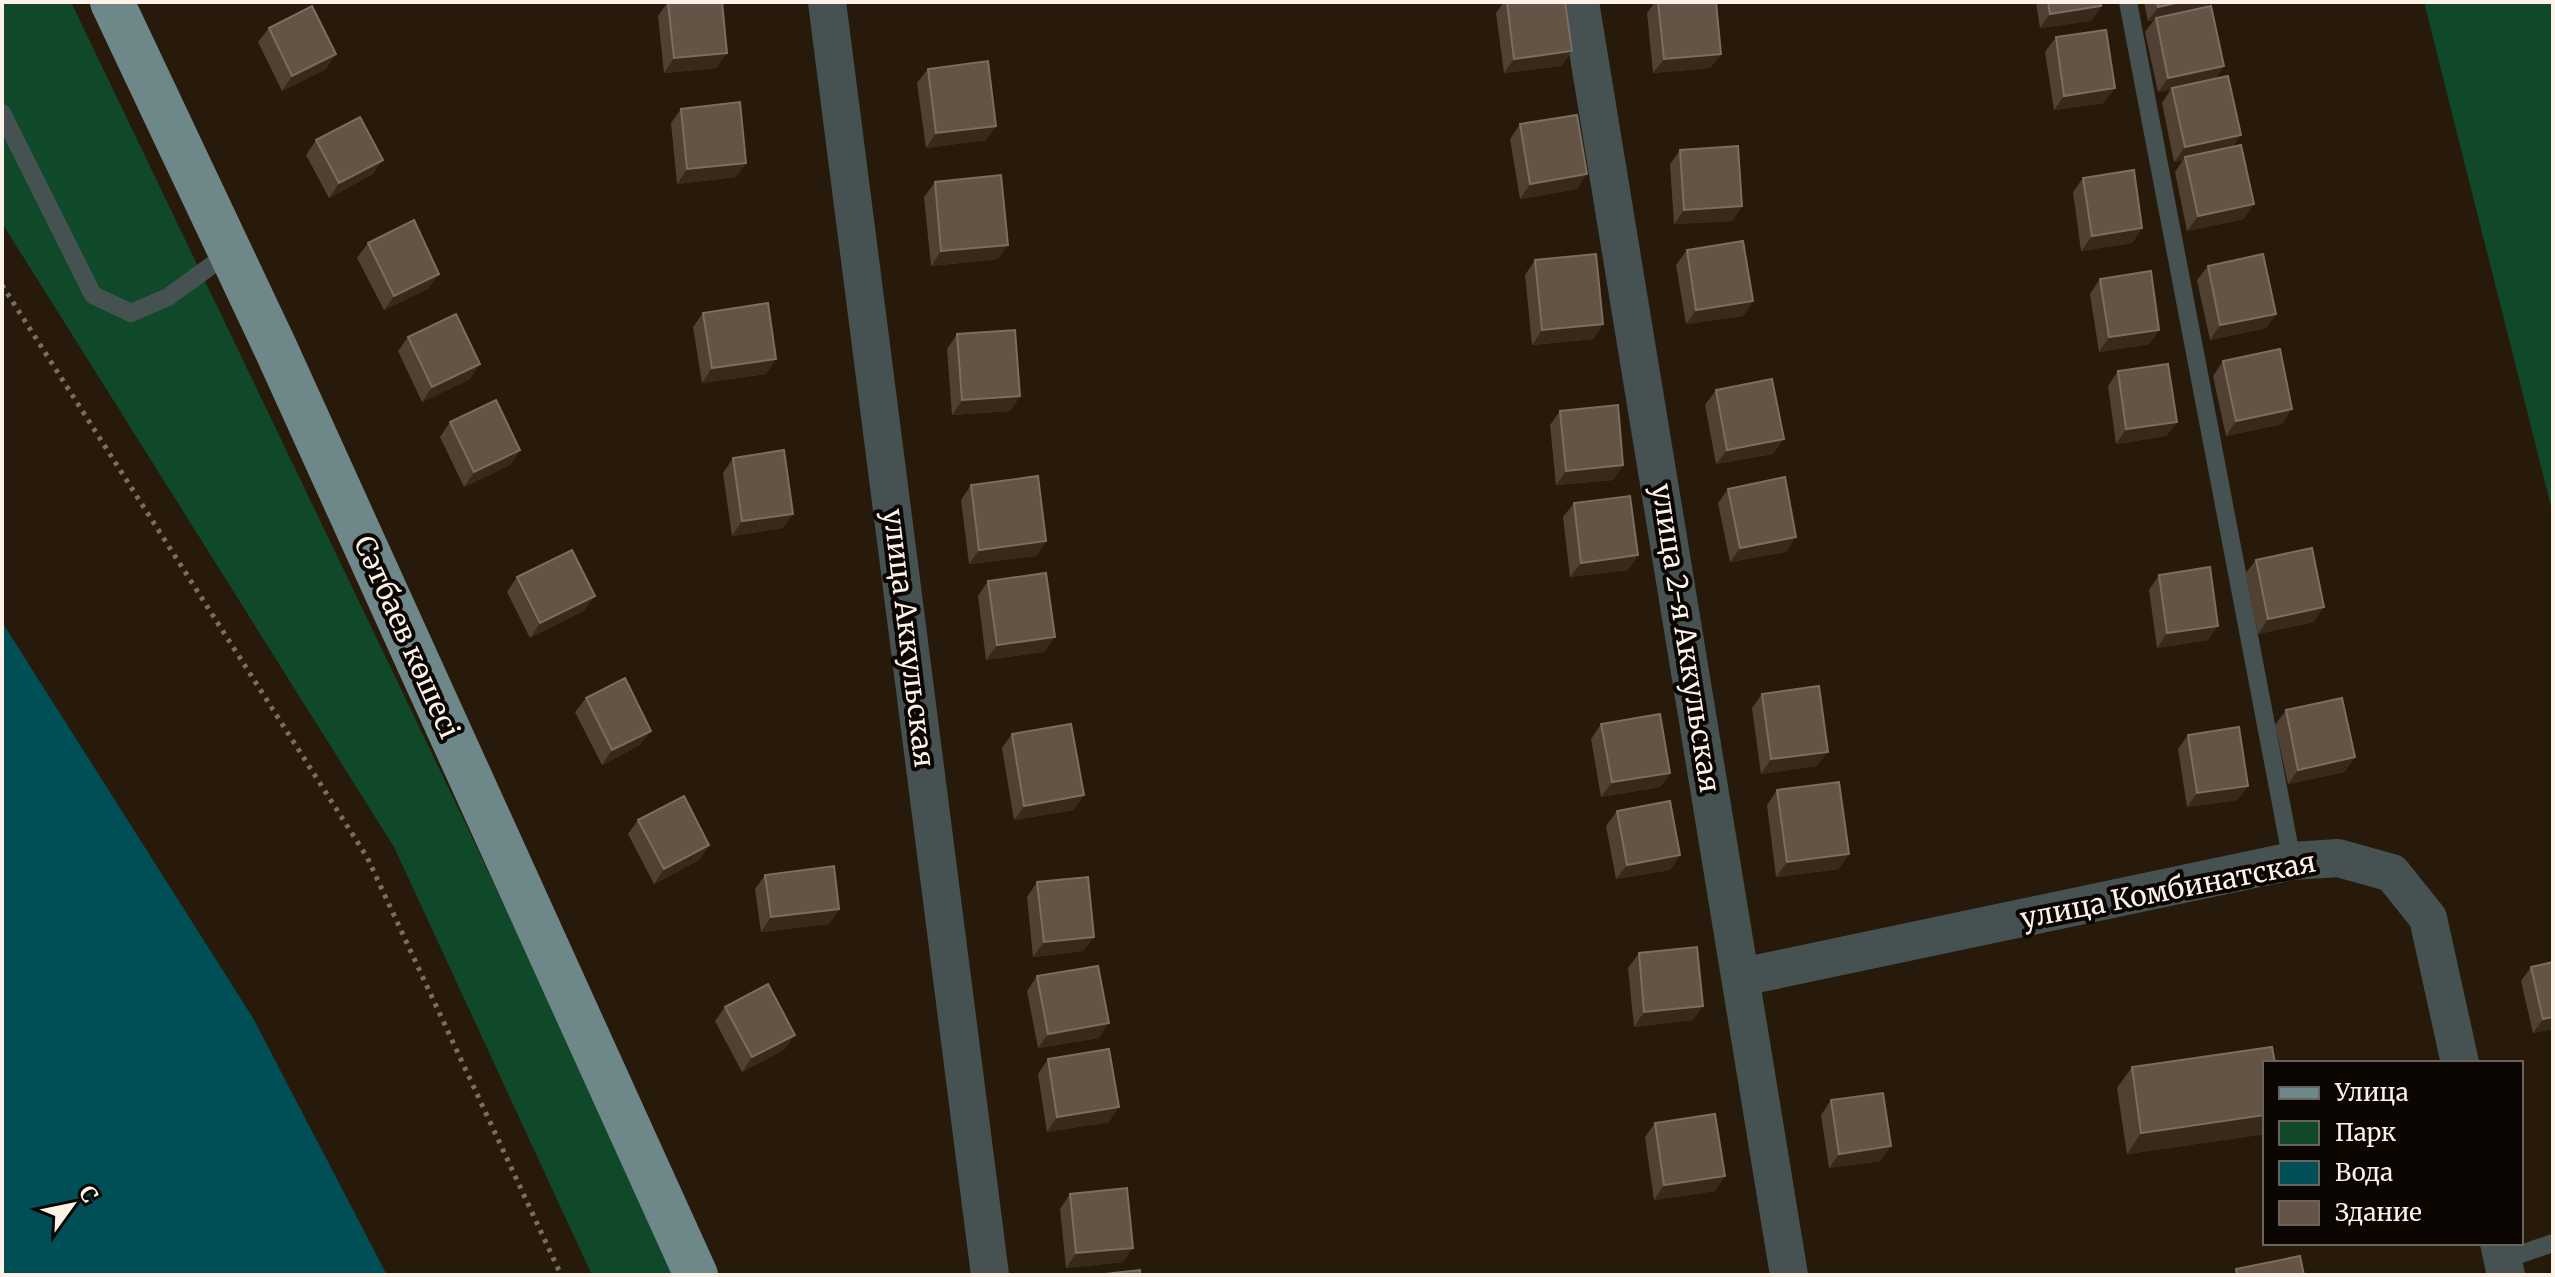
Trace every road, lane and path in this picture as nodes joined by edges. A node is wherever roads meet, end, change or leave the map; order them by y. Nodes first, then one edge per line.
1 (112, 2) edge
2 (827, 2) edge
3 (1580, 2) edge
4 (2128, 2) edge
5 (2, 113) edge
6 (230, 252) junction
7 (2, 285) edge
8 (2292, 861) junction
9 (1742, 977) junction
10 (2460, 1061) edge
11 (2553, 1243) edge
12 (2503, 1259) edge
13 (561, 1275) edge
14 (696, 1275) edge
15 (990, 1275) edge
16 (1789, 1275) edge

1 - 6 main road, Сәтбаев көшесі
2 - 15 street, улица Аккульская
3 - 9 street, улица 2-я Аккульская
4 - 8 lane
5 - 6 lane
6 - 14 main road, Сәтбаев көшесі
7 - 13 path
8 - 9 street, улица Комбинатская
8 - 10 street, улица Комбинатская
9 - 16 street, улица 2-я Аккульская
11 - 12 lane

